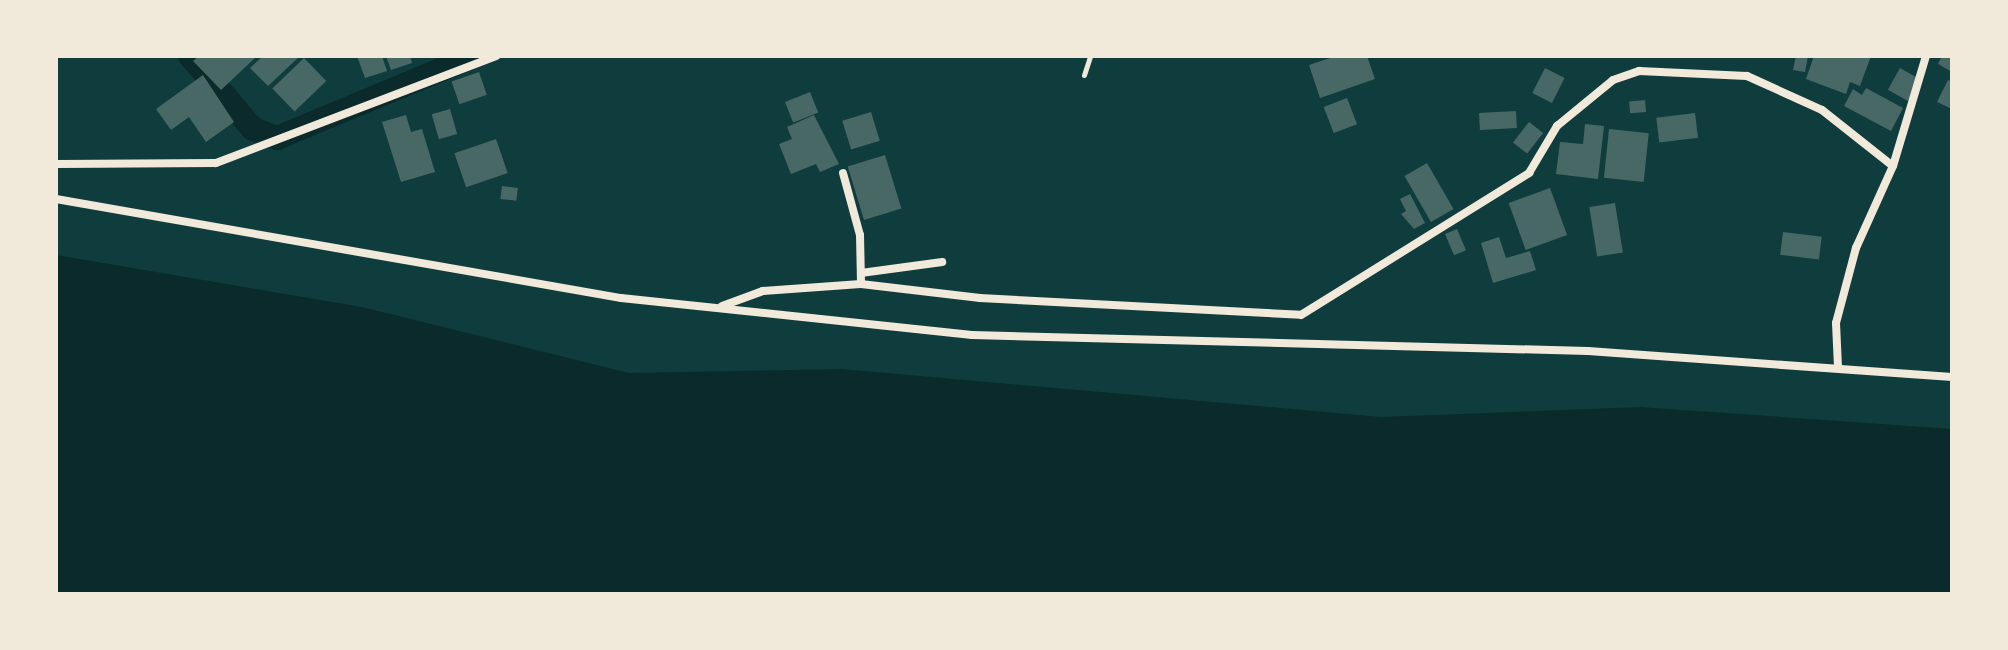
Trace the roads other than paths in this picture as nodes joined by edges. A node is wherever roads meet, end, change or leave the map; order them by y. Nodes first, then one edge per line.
1 (496, 56) edge
2 (1090, 56) edge
3 (1926, 56) edge
4 (1084, 75) dead end
5 (56, 164) edge
6 (1893, 166) junction
7 (843, 173) dead end
8 (56, 199) edge
9 (942, 262) dead end
10 (861, 273) junction
11 (861, 284) junction
12 (717, 307) junction
13 (1838, 367) junction
14 (1952, 377) edge

1 - 5 street
2 - 4 lane
3 - 6 street
6 - 11 street
6 - 13 street
7 - 10 street
8 - 12 street
9 - 10 street
10 - 11 street
11 - 12 street
12 - 13 street
13 - 14 street

